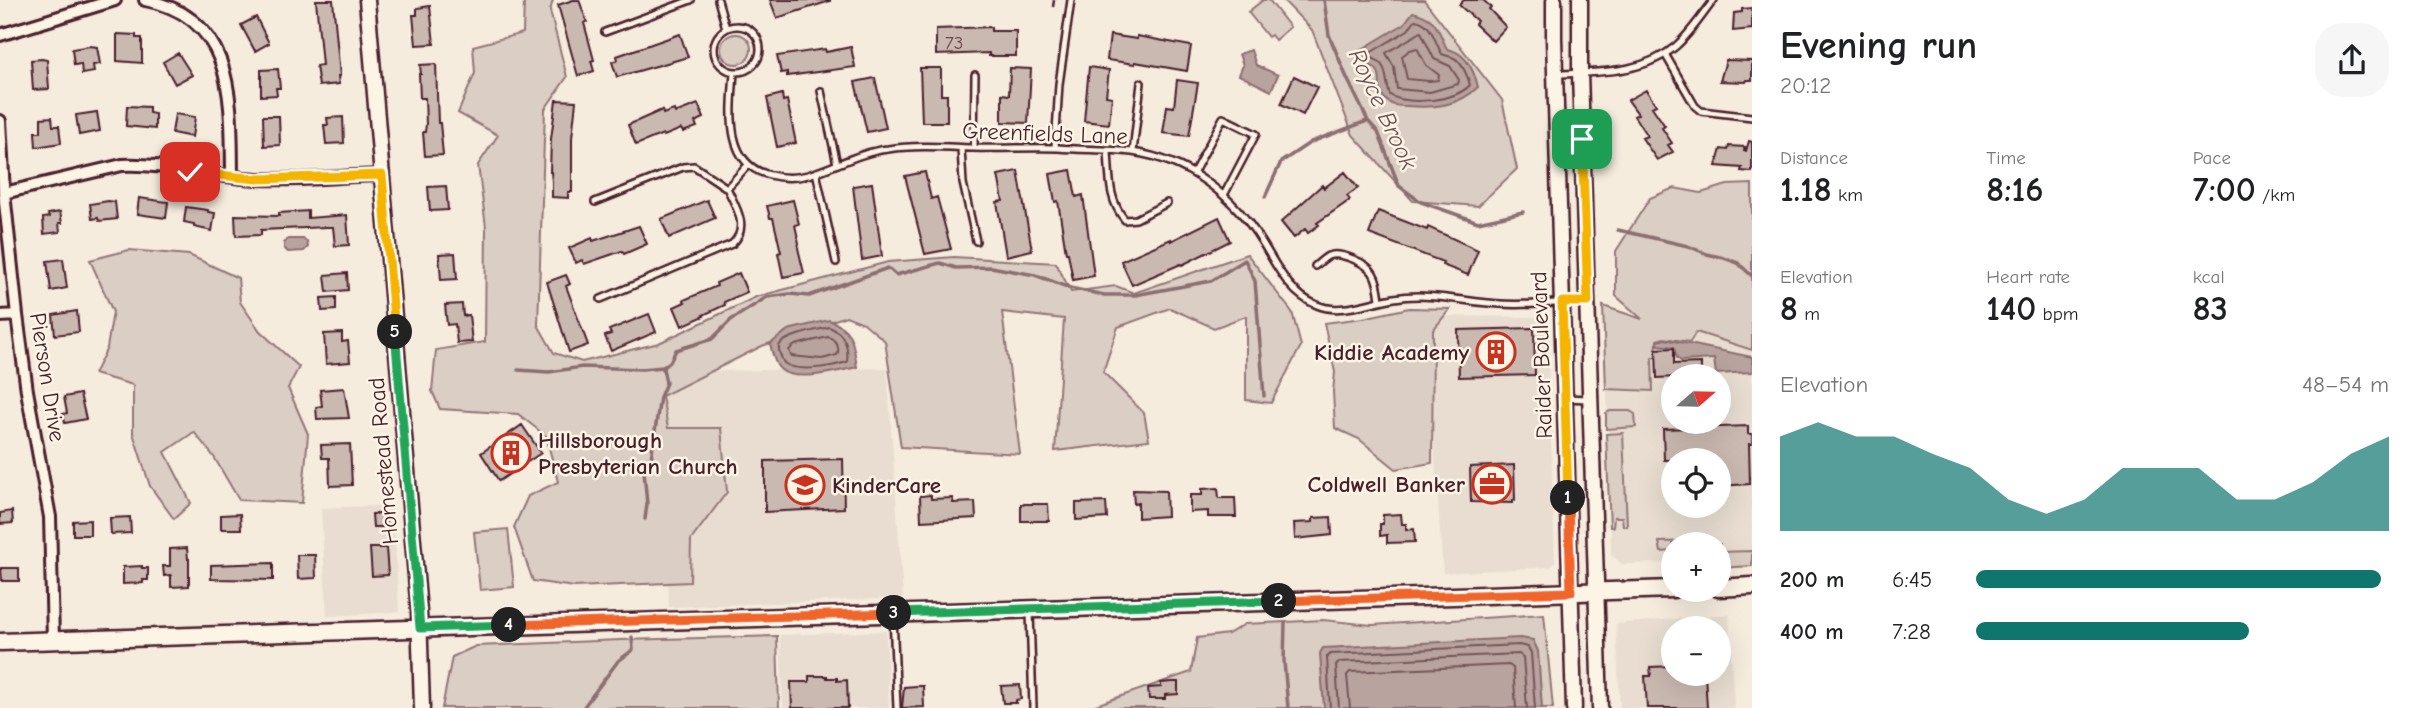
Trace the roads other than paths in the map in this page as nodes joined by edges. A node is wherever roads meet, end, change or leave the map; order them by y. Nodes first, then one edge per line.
1 (115, 0) edge
2 (145, 0) edge
3 (367, 0) edge
4 (691, 0) edge
5 (718, 0) edge
6 (1071, 0) edge
7 (1554, 0) edge
8 (1580, 0) edge
9 (1714, 0) edge
10 (726, 28) junction
11 (605, 32) dead end
12 (0, 35) edge
13 (1665, 54) junction
14 (734, 72) junction
15 (1580, 73) junction
16 (975, 75) dead end
17 (1555, 75) junction
18 (1141, 83) dead end
19 (821, 91) dead end
20 (1752, 117) edge
21 (0, 121) edge
22 (961, 148) junction
23 (974, 148) junction
24 (1055, 148) junction
25 (1108, 152) junction
26 (1133, 152) junction
27 (837, 164) junction
28 (748, 165) junction
29 (816, 172) junction
30 (1194, 172) junction
31 (382, 175) junction
32 (232, 177) junction
33 (727, 188) junction
34 (4, 193) junction
35 (1224, 195) junction
36 (595, 202) dead end
37 (1167, 203) dead end
38 (976, 241) dead end
39 (836, 262) dead end
40 (1315, 266) dead end
41 (601, 299) dead end
42 (1380, 300) junction
43 (1562, 302) junction
44 (1588, 302) junction
45 (17, 315) junction
46 (0, 316) edge
47 (1564, 398) junction
48 (1591, 399) junction
49 (1752, 586) edge
50 (1731, 587) edge
51 (1661, 589) edge
52 (1571, 592) junction
53 (1597, 592) junction
54 (1030, 609) junction
55 (893, 613) junction
56 (420, 628) junction
57 (53, 640) junction
58 (0, 642) edge
59 (422, 708) edge
60 (897, 708) edge
61 (1033, 708) edge
62 (1574, 708) edge
63 (1600, 708) edge

1 - 12 street
2 - 32 street
3 - 31 street, Homestead Road
4 - 11 lane
5 - 10 lane
6 - 24 lane
7 - 17 street, Raider Boulevard
8 - 15 street
9 - 13 lane
10 - 14 lane
10 - 14 lane
13 - 15 lane
13 - 20 lane
14 - 28 lane
15 - 17 lane
15 - 44 street
16 - 23 lane
17 - 43 street, Raider Boulevard
18 - 26 lane
19 - 27 lane
21 - 34 street, Pierson Drive
22 - 23 lane, Greenfields Lane
22 - 27 lane, Greenfields Lane
22 - 38 lane
23 - 24 lane, Greenfields Lane
24 - 25 lane, Greenfields Lane
25 - 26 lane, Greenfields Lane
25 - 37 lane
26 - 30 lane, Greenfields Lane
27 - 29 lane, Greenfields Lane
28 - 29 lane, Greenfields Lane
28 - 33 lane
29 - 39 lane
30 - 35 lane, Greenfields Lane
30 - 35 lane
31 - 32 street
31 - 56 street, Homestead Road
32 - 34 street
33 - 36 lane
33 - 41 lane
34 - 45 street, Pierson Drive
35 - 42 lane, Greenfields Lane
40 - 42 lane
42 - 43 lane, Greenfields Lane
43 - 44 lane, Greenfields Lane
43 - 47 street, Raider Boulevard
44 - 48 street
45 - 46 street
45 - 57 street, Pierson Drive
47 - 48 lane
47 - 52 street, Raider Boulevard
48 - 53 street
49 - 50 main road
51 - 53 main road
52 - 53 main road
52 - 54 main road
52 - 62 street, Raider Boulevard
53 - 63 street
54 - 55 main road
54 - 61 lane
55 - 56 main road
55 - 60 lane
56 - 57 main road
56 - 59 street, Homestead Road
57 - 58 main road

